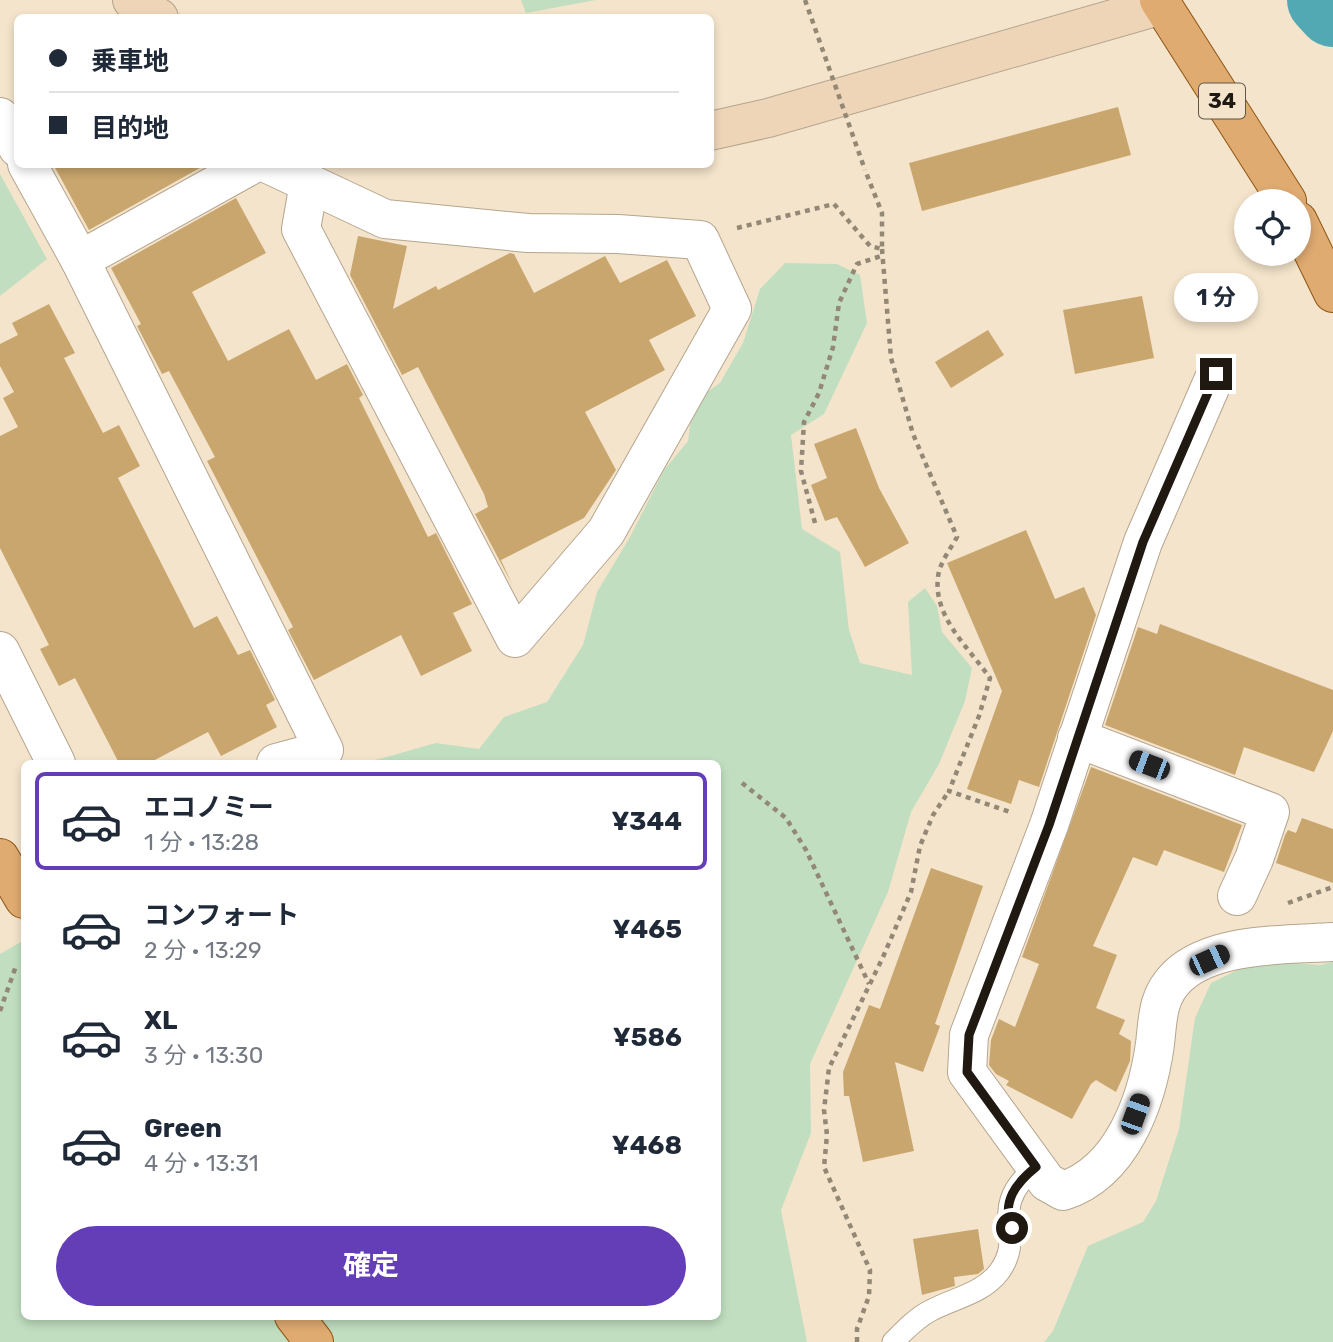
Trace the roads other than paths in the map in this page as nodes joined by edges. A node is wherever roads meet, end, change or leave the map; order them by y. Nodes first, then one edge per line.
1 (132, 0) edge
2 (1161, 2) edge
3 (153, 14) edge
4 (0, 117) edge
5 (714, 130) edge
6 (14, 141) edge
7 (29, 168) edge
8 (246, 168) edge
9 (277, 168) edge
10 (309, 183) junction
11 (1279, 189) edge
12 (1311, 248) edge
13 (80, 260) junction
14 (1333, 293) edge
15 (1216, 374) dead end
16 (0, 650) edge
17 (1077, 738) junction
18 (55, 760) edge
19 (287, 760) edge
20 (0, 841) edge
21 (13, 880) edge
22 (1237, 896) dead end
23 (1333, 942) edge
24 (1036, 1167) junction
25 (297, 1320) edge
26 (314, 1342) edge
27 (893, 1342) edge

1 - 3 street
2 - 5 street
2 - 11 main road, 34
4 - 6 street
7 - 13 street
8 - 13 street
9 - 10 street
10 - 10 street
12 - 14 main road
13 - 19 street
15 - 17 street
16 - 18 street
17 - 22 street
17 - 24 street
20 - 21 main road
23 - 24 street
24 - 27 lane
25 - 26 main road

